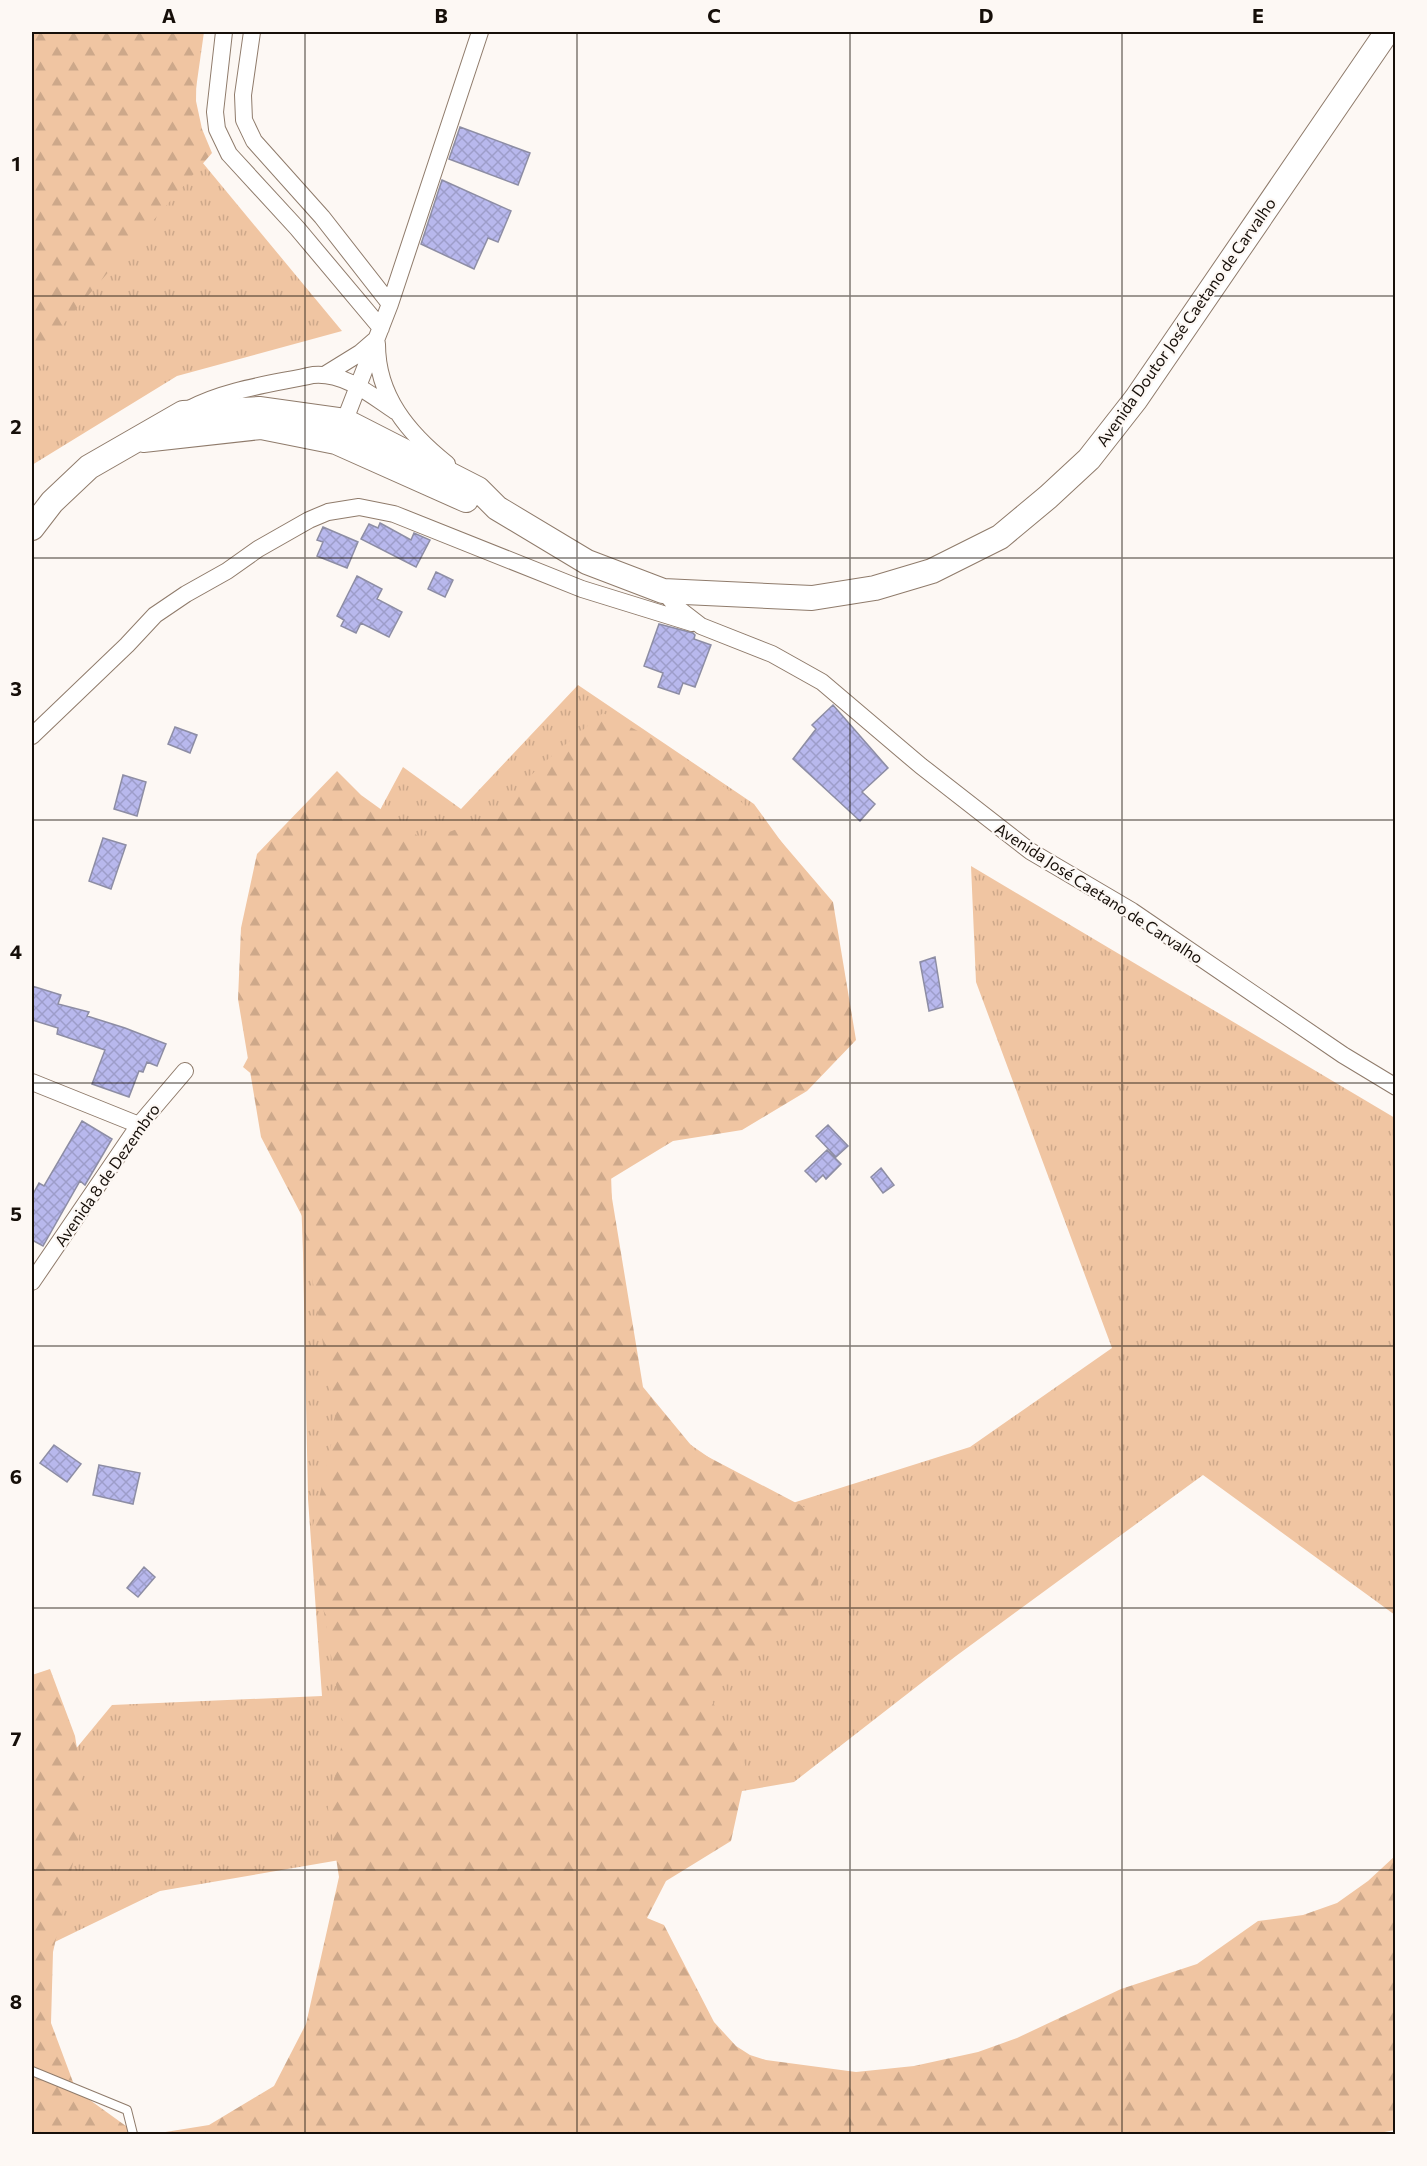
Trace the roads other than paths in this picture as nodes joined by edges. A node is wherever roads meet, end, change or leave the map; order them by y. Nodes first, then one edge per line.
1 (224, 32) edge
2 (252, 32) edge
3 (480, 32) edge
4 (1387, 32) edge
5 (254, 141) junction
6 (229, 154) junction
7 (390, 304) junction
8 (379, 333) junction
9 (326, 374) junction
10 (359, 387) junction
11 (395, 411) junction
12 (183, 413) junction
13 (340, 431) junction
14 (135, 440) junction
15 (478, 489) junction
16 (497, 508) junction
17 (32, 528) edge
18 (663, 591) junction
19 (701, 626) junction
20 (32, 736) edge
21 (185, 1071) dead end
22 (32, 1082) edge
23 (1395, 1087) edge
24 (139, 1125) junction
25 (32, 1282) edge
26 (32, 2071) edge
27 (133, 2134) edge

1 - 6 street
2 - 5 street
3 - 7 street
4 - 18 main road, Avenida Doutor José Caetano de Carvalho
5 - 6 street
5 - 7 street
6 - 8 street
7 - 8 street
8 - 9 street
8 - 10 street
8 - 11 street
9 - 10 street
9 - 12 street
10 - 11 street
10 - 13 street
11 - 15 street
12 - 13 main road, Avenida Doutor José Caetano de Carvalho
12 - 14 main road, Avenida Doutor José Caetano de Carvalho
13 - 14 main road, Avenida Doutor José Caetano de Carvalho
13 - 15 main road, Avenida Doutor José Caetano de Carvalho
13 - 16 main road, Avenida Doutor José Caetano de Carvalho
14 - 17 main road, Avenida Doutor José Caetano de Carvalho
15 - 16 main road, Avenida Doutor José Caetano de Carvalho
16 - 18 main road, Avenida Doutor José Caetano de Carvalho
18 - 19 street, Avenida José Caetano de Carvalho
19 - 20 street
19 - 23 street, Avenida José Caetano de Carvalho
21 - 24 street, Avenida 8 de Dezembro
22 - 24 street
24 - 25 street, Avenida 8 de Dezembro
26 - 27 lane

